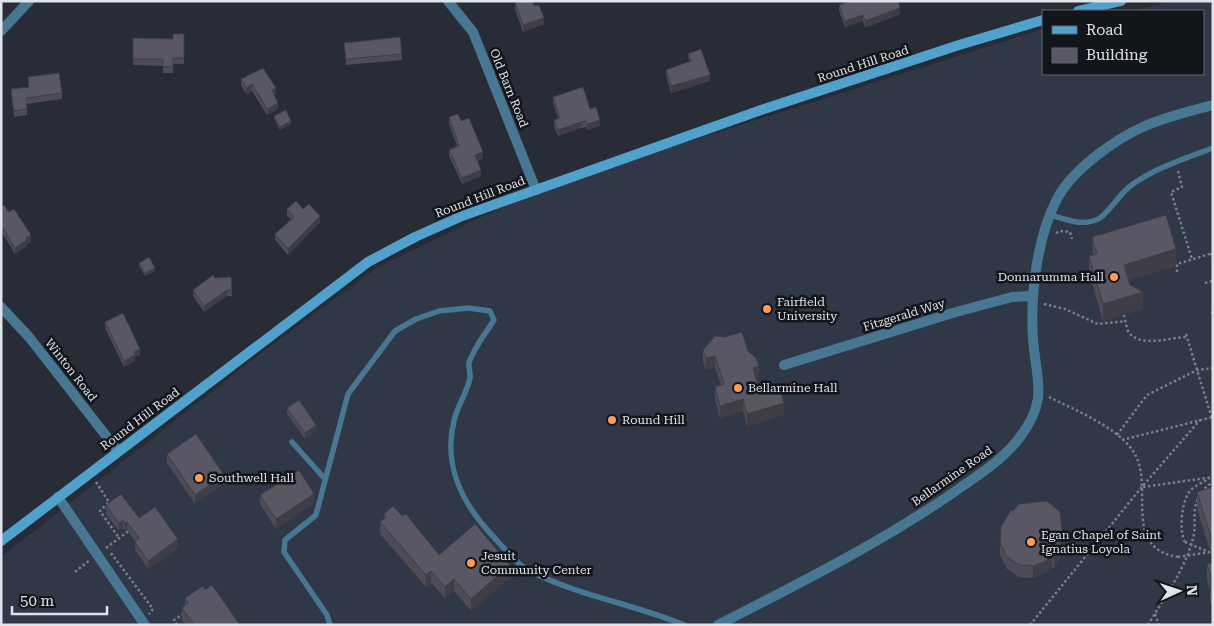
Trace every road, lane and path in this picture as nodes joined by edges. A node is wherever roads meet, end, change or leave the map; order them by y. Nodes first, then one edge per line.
1 (29, 1) edge
2 (448, 1) edge
3 (1121, 1) edge
4 (1082, 10) edge
5 (1042, 20) edge
6 (1, 31) edge
7 (1213, 104) edge
8 (1213, 148) edge
9 (1175, 162) junction
10 (536, 190) junction
11 (1051, 215) junction
12 (1212, 253) edge
13 (1192, 259) junction
14 (1213, 259) edge
15 (1177, 272) dead end
16 (1213, 281) edge
17 (1205, 283) dead end
18 (1032, 301) junction
19 (1, 307) edge
20 (1124, 315) edge
21 (1126, 321) junction
22 (784, 365) dead end
23 (1213, 368) edge
24 (1197, 370) junction
25 (1039, 392) junction
26 (1212, 417) edge
27 (1200, 420) junction
28 (1213, 422) edge
29 (1117, 434) junction
30 (1122, 440) junction
31 (292, 442) dead end
32 (118, 451) junction
33 (89, 473) junction
34 (326, 479) junction
35 (1212, 479) edge
36 (1141, 488) junction
37 (58, 497) junction
38 (119, 538) dead end
39 (1, 541) edge
40 (107, 547) dead end
41 (186, 612) edge
42 (1155, 614) junction
43 (146, 620) edge
44 (177, 625) edge
45 (330, 625) edge
46 (684, 625) edge
47 (718, 625) edge
48 (1030, 625) edge
49 (1148, 625) edge
50 (1159, 625) edge

1 - 6 street
2 - 10 street, Old Barn Road
3 - 4 main road
5 - 10 main road, Round Hill Road
7 - 11 street, Bellarmine Road
8 - 9 lane
9 - 11 lane
9 - 13 path
10 - 32 main road, Round Hill Road
11 - 18 street, Bellarmine Road
12 - 13 path
12 - 14 path
13 - 15 path
16 - 17 path
18 - 21 path
18 - 22 street, Fitzgerald Way
18 - 25 street, Bellarmine Road
19 - 32 street, Winton Road
20 - 21 path
21 - 24 path
23 - 24 path
24 - 26 path
24 - 29 path
25 - 29 path
25 - 47 street, Bellarmine Road
26 - 27 path
26 - 28 path
27 - 30 path
27 - 36 path
29 - 30 path
30 - 36 path
31 - 34 lane
32 - 33 main road, Round Hill Road
33 - 37 main road, Round Hill Road
33 - 38 path
34 - 45 lane
34 - 46 lane
35 - 36 path
35 - 36 path, bridge
35 - 42 path
36 - 48 path
37 - 39 main road, Round Hill Road
37 - 43 street
40 - 43 path
41 - 44 path
42 - 49 path
42 - 50 path

